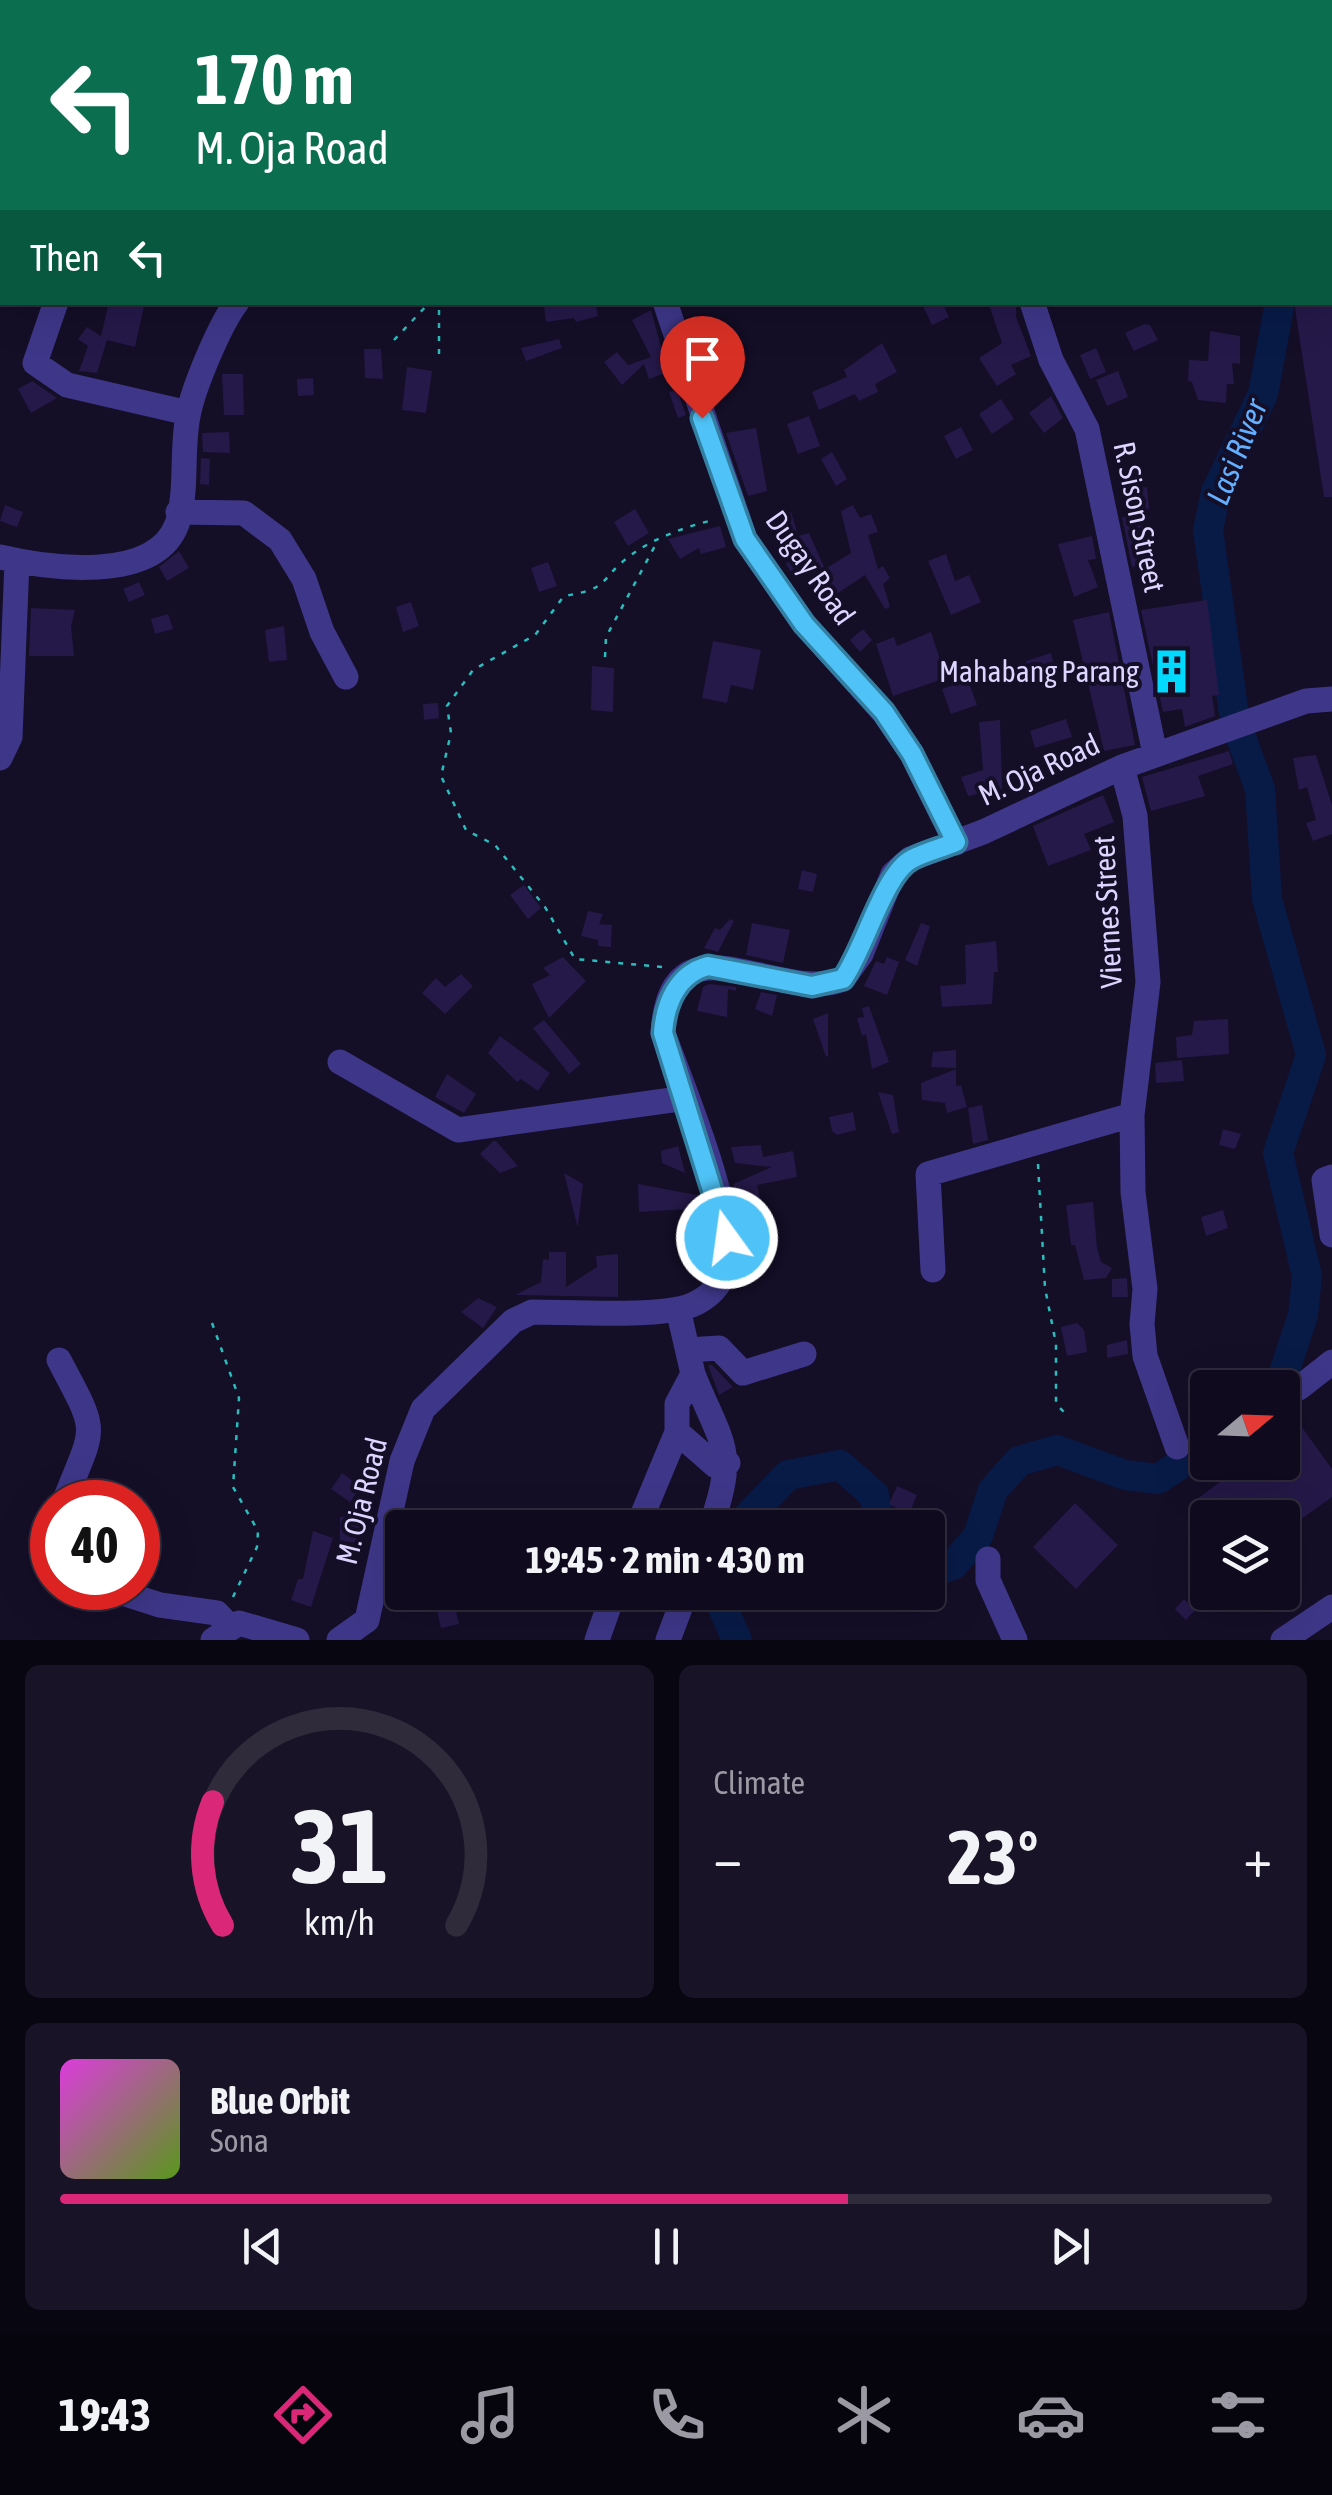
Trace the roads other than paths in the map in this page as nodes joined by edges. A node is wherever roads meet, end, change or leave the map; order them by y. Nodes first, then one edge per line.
1 (55, 305) edge
2 (236, 305) edge
3 (667, 305) edge
4 (1033, 305) edge
5 (188, 412) junction
6 (178, 512) junction
7 (8, 559) edge
8 (346, 677) dead end
9 (1332, 699) edge
10 (1155, 754) junction
11 (0, 758) edge
12 (1122, 766) junction
13 (956, 842) junction
14 (340, 1062) dead end
15 (686, 1098) junction
16 (1132, 1115) junction
17 (1328, 1179) edge
18 (1332, 1236) edge
19 (934, 1270) dead end
20 (678, 1309) junction
21 (804, 1354) dead end
22 (59, 1360) dead end
23 (690, 1362) junction
24 (1332, 1362) edge
25 (1300, 1387) edge
26 (677, 1432) junction
27 (1177, 1447) dead end
28 (728, 1463) junction
29 (74, 1480) edge
30 (645, 1510) edge
31 (715, 1510) edge
32 (988, 1559) dead end
33 (160, 1604) edge
34 (1332, 1607) edge
35 (608, 1610) edge
36 (679, 1610) edge
37 (371, 1630) edge
38 (221, 1633) edge
39 (297, 1640) edge
40 (339, 1640) edge
41 (597, 1640) edge
42 (668, 1640) edge
43 (1016, 1640) edge
44 (1283, 1640) edge

1 - 5 street
2 - 5 street
3 - 13 street, Dugay Road
4 - 10 street, R. Sison Street
5 - 6 street
6 - 7 street
6 - 8 street
7 - 11 street
9 - 10 street, M. Oja Road
10 - 12 street, M. Oja Road
12 - 13 street, M. Oja Road
12 - 16 street, Viernes Street
13 - 15 street, M. Oja Road
14 - 15 street
15 - 20 street
16 - 19 street
16 - 27 street, Viernes Street
17 - 18 street
20 - 23 street
20 - 37 street, M. Oja Road
21 - 23 street
22 - 29 street
23 - 26 street
23 - 28 street
24 - 25 street
26 - 28 street
26 - 30 street
28 - 31 street
32 - 43 street
33 - 38 street
34 - 44 street
35 - 41 street
36 - 42 street
37 - 40 street, M. Oja Road
38 - 39 street

